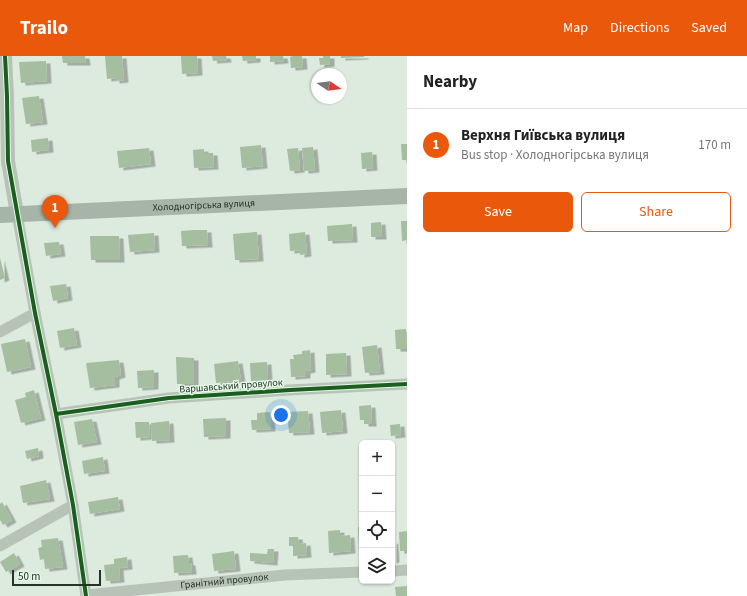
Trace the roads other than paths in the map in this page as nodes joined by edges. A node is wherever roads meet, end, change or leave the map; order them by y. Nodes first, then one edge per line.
1 (5, 56) edge
2 (407, 196) edge
3 (17, 214) junction
4 (0, 215) edge
5 (35, 313) junction
6 (0, 332) edge
7 (407, 384) edge
8 (56, 414) junction
9 (73, 506) junction
10 (0, 546) edge
11 (407, 570) edge
12 (395, 571) edge
13 (359, 572) edge
14 (86, 596) edge

1 - 3 street
2 - 3 main road, Холодногірська вулиця
3 - 4 main road, Холодногірська вулиця
3 - 5 street
5 - 6 street
5 - 8 street
7 - 8 street, Варшавський провулок
8 - 9 street
9 - 10 street
9 - 14 street
11 - 12 street
13 - 14 street, Гранітний провулок

